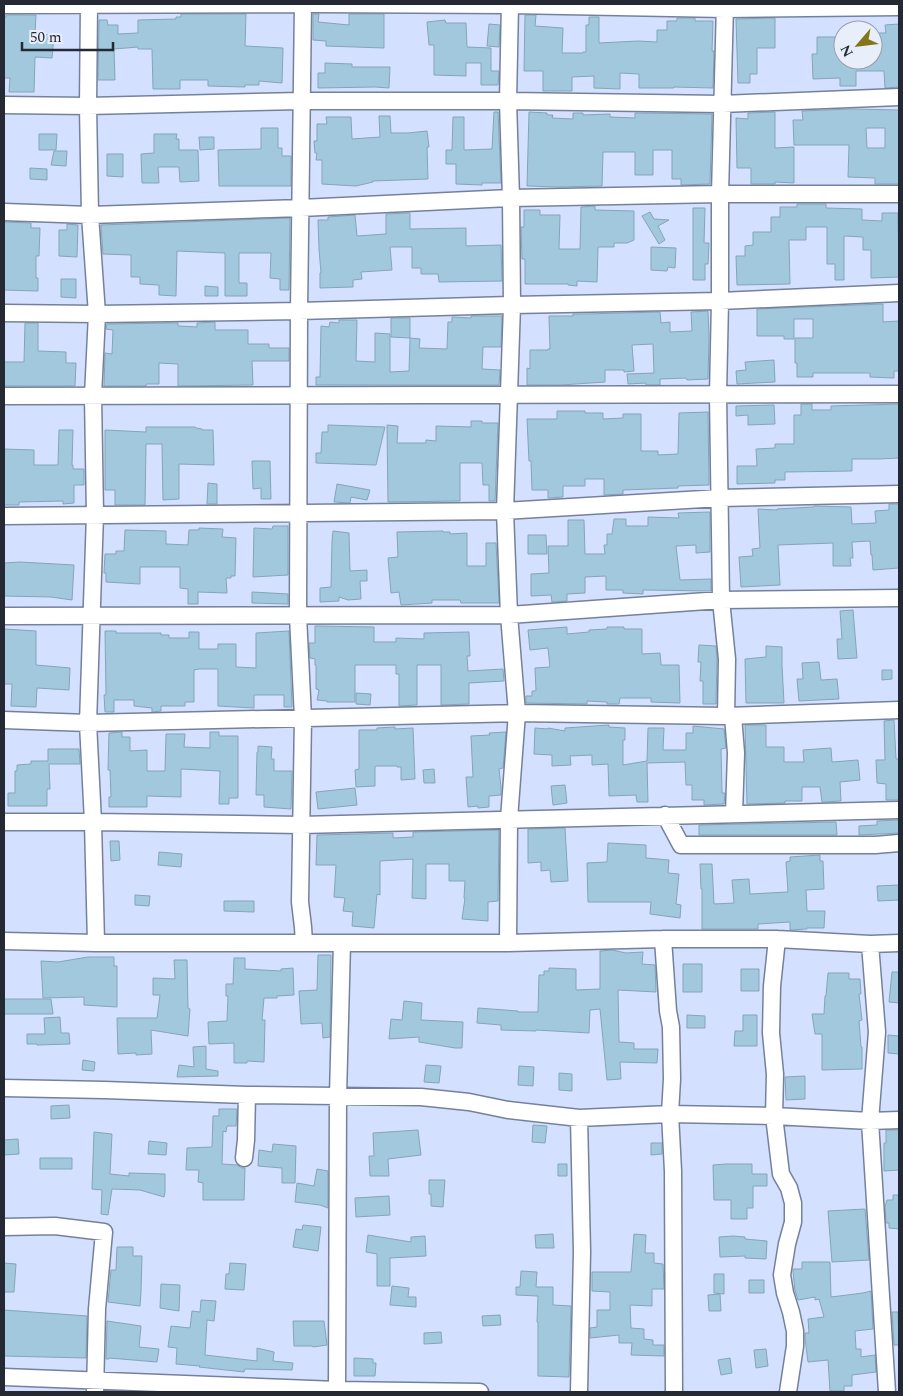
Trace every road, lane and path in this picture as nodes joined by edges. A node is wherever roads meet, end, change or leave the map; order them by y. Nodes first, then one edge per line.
1 (298, 4) edge
2 (303, 4) edge
3 (314, 4) edge
4 (510, 4) edge
5 (4, 5) edge
6 (89, 5) edge
7 (725, 6) edge
8 (899, 7) edge
9 (899, 97) edge
10 (301, 101) junction
11 (508, 101) junction
12 (722, 104) junction
13 (4, 105) edge
14 (88, 106) junction
15 (720, 194) junction
16 (899, 194) edge
17 (511, 198) junction
18 (301, 208) junction
19 (4, 212) edge
20 (90, 215) junction
21 (899, 293) edge
22 (720, 301) junction
23 (512, 305) junction
24 (299, 311) junction
25 (4, 313) edge
26 (97, 314) junction
27 (899, 394) edge
28 (509, 395) junction
29 (718, 395) junction
30 (4, 396) edge
31 (93, 396) junction
32 (300, 396) junction
33 (899, 494) edge
34 (720, 498) junction
35 (505, 511) junction
36 (299, 513) junction
37 (95, 514) junction
38 (4, 516) edge
39 (899, 598) edge
40 (721, 600) junction
41 (509, 615) junction
42 (4, 616) edge
43 (92, 616) junction
44 (298, 616) junction
45 (899, 710) edge
46 (517, 713) junction
47 (729, 716) junction
48 (303, 718) junction
49 (4, 720) edge
50 (88, 723) junction
51 (899, 810) edge
52 (734, 814) junction
53 (665, 815) junction
54 (509, 819) junction
55 (4, 822) edge
56 (93, 822) junction
57 (301, 825) junction
58 (899, 843) edge
59 (663, 939) junction
60 (777, 939) junction
61 (4, 941) edge
62 (96, 943) junction
63 (304, 943) junction
64 (342, 943) junction
65 (508, 943) junction
66 (899, 943) edge
67 (870, 944) junction
68 (4, 1088) edge
69 (247, 1095) junction
70 (338, 1096) junction
71 (670, 1114) junction
72 (774, 1116) junction
73 (579, 1118) junction
74 (899, 1120) edge
75 (870, 1121) junction
76 (244, 1158) dead end
77 (4, 1227) edge
78 (4, 1377) edge
79 (95, 1386) edge
80 (337, 1391) edge
81 (480, 1392) edge
82 (579, 1392) edge
83 (674, 1392) edge
84 (788, 1392) edge
85 (887, 1392) edge

1 - 6 street
2 - 10 street
3 - 4 street
4 - 7 street
4 - 11 street
5 - 6 street
6 - 14 street
7 - 8 street
7 - 12 street
9 - 12 street
10 - 11 street
10 - 14 street
10 - 18 street
11 - 12 street
11 - 17 street
12 - 15 street
13 - 14 street
14 - 20 street
15 - 16 street
15 - 17 street
15 - 22 street
17 - 18 street
17 - 23 street
18 - 20 street
18 - 24 street
19 - 20 street
20 - 26 street
21 - 22 street
22 - 23 street
22 - 29 street
23 - 24 street
23 - 28 street
24 - 26 street
24 - 32 street
25 - 26 street
26 - 31 street
27 - 29 street
28 - 29 street
28 - 32 street
28 - 35 street
29 - 34 street
30 - 31 street
31 - 32 street
31 - 37 street
32 - 36 street
33 - 34 street
34 - 35 street
34 - 40 street
35 - 36 street
35 - 41 street
36 - 37 street
36 - 44 street
37 - 38 street
37 - 43 street
39 - 40 street
40 - 41 street
40 - 47 street
41 - 44 street
41 - 46 street
42 - 43 street
43 - 44 street
43 - 50 street
44 - 48 street
45 - 47 street
46 - 47 street
46 - 48 street
46 - 54 street
47 - 52 street
48 - 50 street
48 - 57 street
49 - 50 street
50 - 56 street
51 - 52 street
52 - 53 street
53 - 54 street
53 - 58 street
54 - 57 street
54 - 65 street
55 - 56 street
56 - 57 street
56 - 62 street
57 - 63 street
59 - 60 street
59 - 65 street
59 - 71 street
60 - 67 street
60 - 72 street
61 - 62 street
62 - 63 street
63 - 64 street
64 - 65 street
64 - 70 street
66 - 67 street
67 - 75 street
68 - 69 street
69 - 70 street
69 - 76 street
70 - 73 street
70 - 80 street
71 - 72 street
71 - 73 street
71 - 83 street
72 - 75 street
72 - 84 street
73 - 82 street
74 - 75 street
75 - 85 street
77 - 79 street
78 - 79 street
79 - 80 street
80 - 81 street

